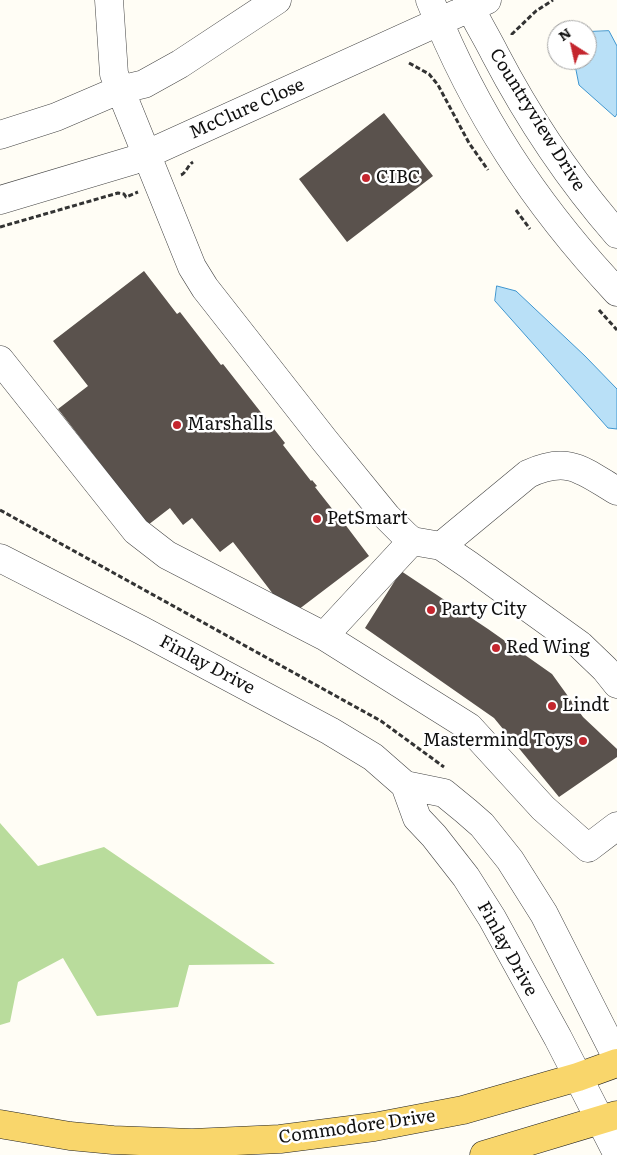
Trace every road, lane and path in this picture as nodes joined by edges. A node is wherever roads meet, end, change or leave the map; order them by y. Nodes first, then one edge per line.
1 (109, 0) edge
2 (277, 0) edge
3 (552, 0) edge
4 (475, 3) edge
5 (434, 11) edge
6 (513, 39) dead end
7 (400, 62) dead end
8 (120, 90) junction
9 (0, 134) edge
10 (146, 155) junction
11 (194, 160) dead end
12 (490, 173) dead end
13 (159, 184) junction
14 (0, 200) edge
15 (510, 203) dead end
16 (0, 228) edge
17 (531, 232) dead end
18 (617, 234) edge
19 (606, 299) edge
20 (617, 330) edge
21 (0, 360) edge
22 (617, 491) edge
23 (412, 541) junction
24 (441, 546) junction
25 (0, 558) edge
26 (324, 636) junction
27 (617, 684) edge
28 (405, 785) junction
29 (617, 826) edge
30 (617, 1058) edge
31 (617, 1063) edge
32 (578, 1076) junction
33 (609, 1118) edge
34 (0, 1124) edge
35 (617, 1153) edge
36 (484, 1155) edge

1 - 8 street
2 - 8 street
3 - 6 path
4 - 5 street, McClure Close
4 - 18 street, Countryview Drive
5 - 10 street, McClure Close
5 - 19 street
7 - 12 path
8 - 9 street
8 - 10 street
10 - 13 street
10 - 14 street, McClure Close
11 - 13 path
13 - 16 path
13 - 23 street
15 - 17 path
19 - 20 path
21 - 26 street
22 - 24 street
23 - 24 street
23 - 26 street
24 - 27 street
25 - 28 street, Finlay Drive
26 - 29 street
28 - 30 street, Finlay Drive
28 - 32 street, Finlay Drive
31 - 32 main road, Commodore Drive
32 - 33 street, Finlay Drive
32 - 34 main road, Commodore Drive
33 - 35 street, Finlay Drive
33 - 36 main road

